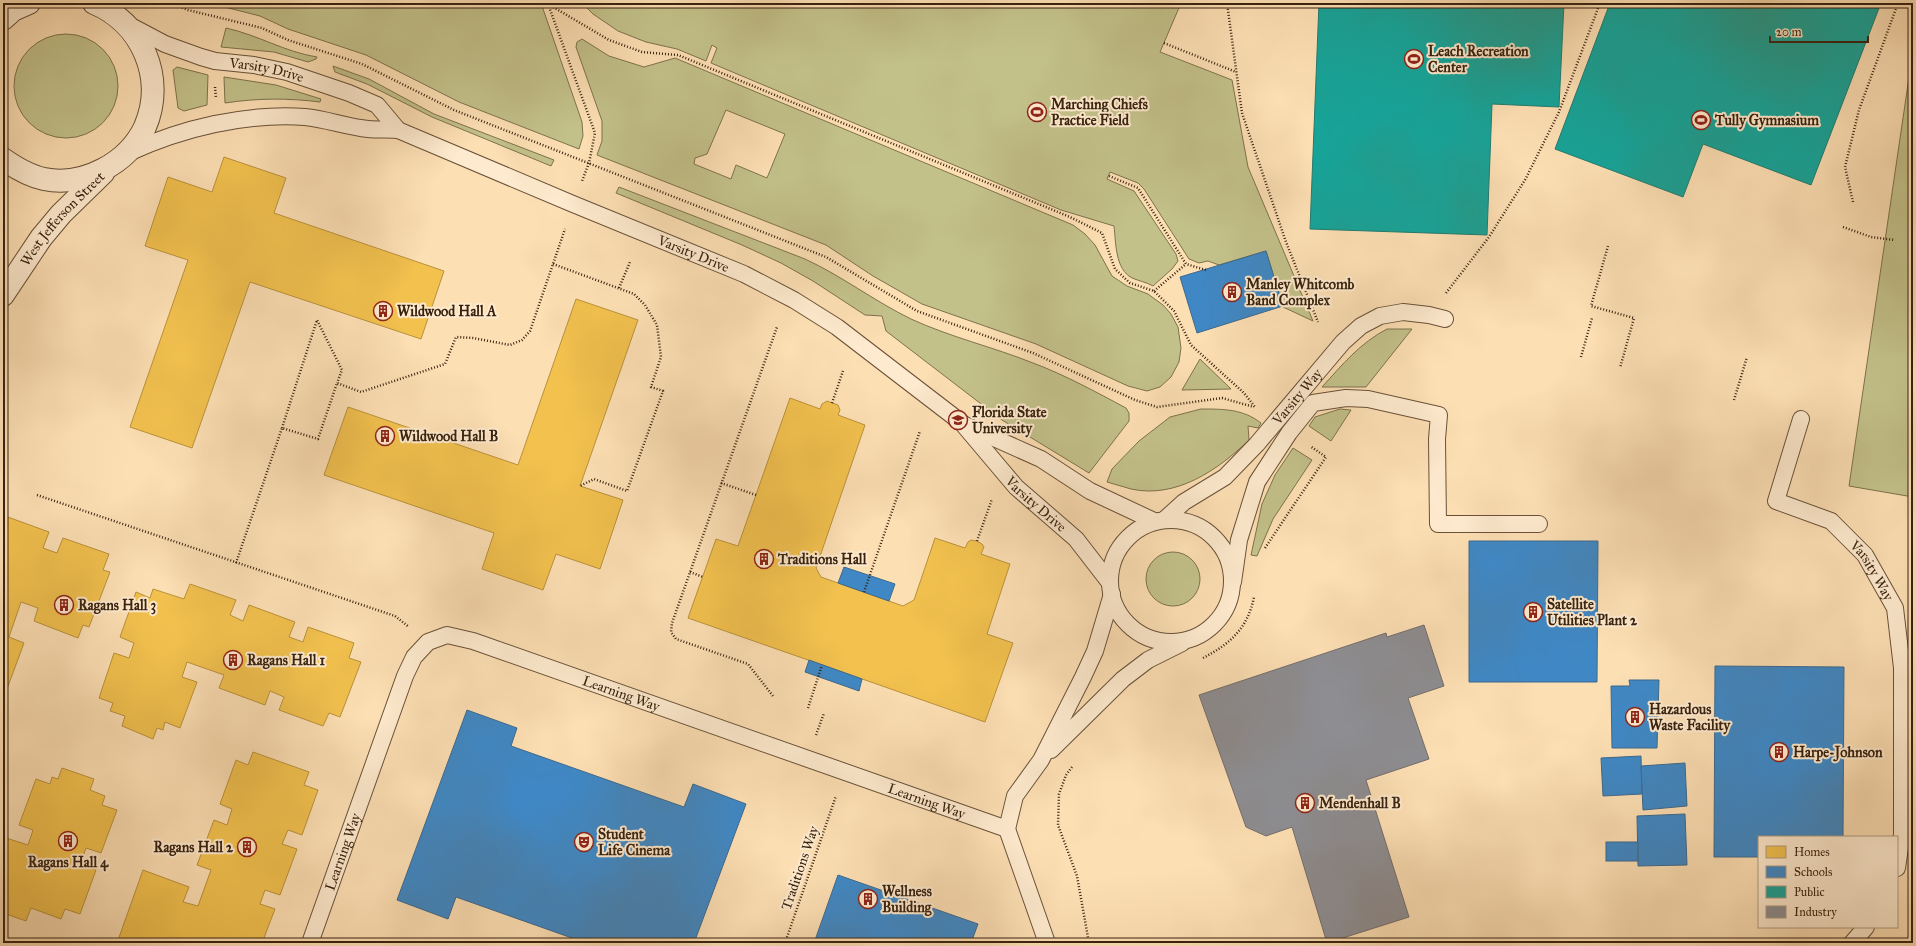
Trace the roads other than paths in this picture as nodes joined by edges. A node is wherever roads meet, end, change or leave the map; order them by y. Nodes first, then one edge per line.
1 (29, 3) edge
2 (94, 3) edge
3 (3, 19) edge
4 (126, 24) junction
5 (398, 130) junction
6 (3, 160) edge
7 (118, 160) junction
8 (3, 295) edge
9 (1445, 318) dead end
10 (1801, 419) dead end
11 (962, 423) junction
12 (1159, 520) junction
13 (1539, 524) dead end
14 (1233, 582) junction
15 (1111, 588) junction
16 (1186, 640) junction
17 (1041, 760) junction
18 (1007, 829) junction
19 (1898, 861) edge
20 (1865, 928) edge
21 (310, 943) edge
22 (1047, 943) edge
23 (1852, 943) edge

1 - 3 street
2 - 4 street, West Jefferson Street
4 - 5 lane, Varsity Drive
4 - 7 street, West Jefferson Street
5 - 7 lane, Varsity Drive
5 - 11 lane, Varsity Drive
6 - 7 street
7 - 8 street, West Jefferson Street
9 - 12 lane, Varsity Way
10 - 19 lane, Varsity Way
11 - 12 lane, Varsity Drive
11 - 15 lane, Varsity Drive
12 - 14 lane
12 - 15 lane
13 - 14 lane, Varsity Way
14 - 16 lane
15 - 16 lane
15 - 17 lane
16 - 17 lane
17 - 18 lane
18 - 21 lane, Learning Way
18 - 22 lane
20 - 23 lane

